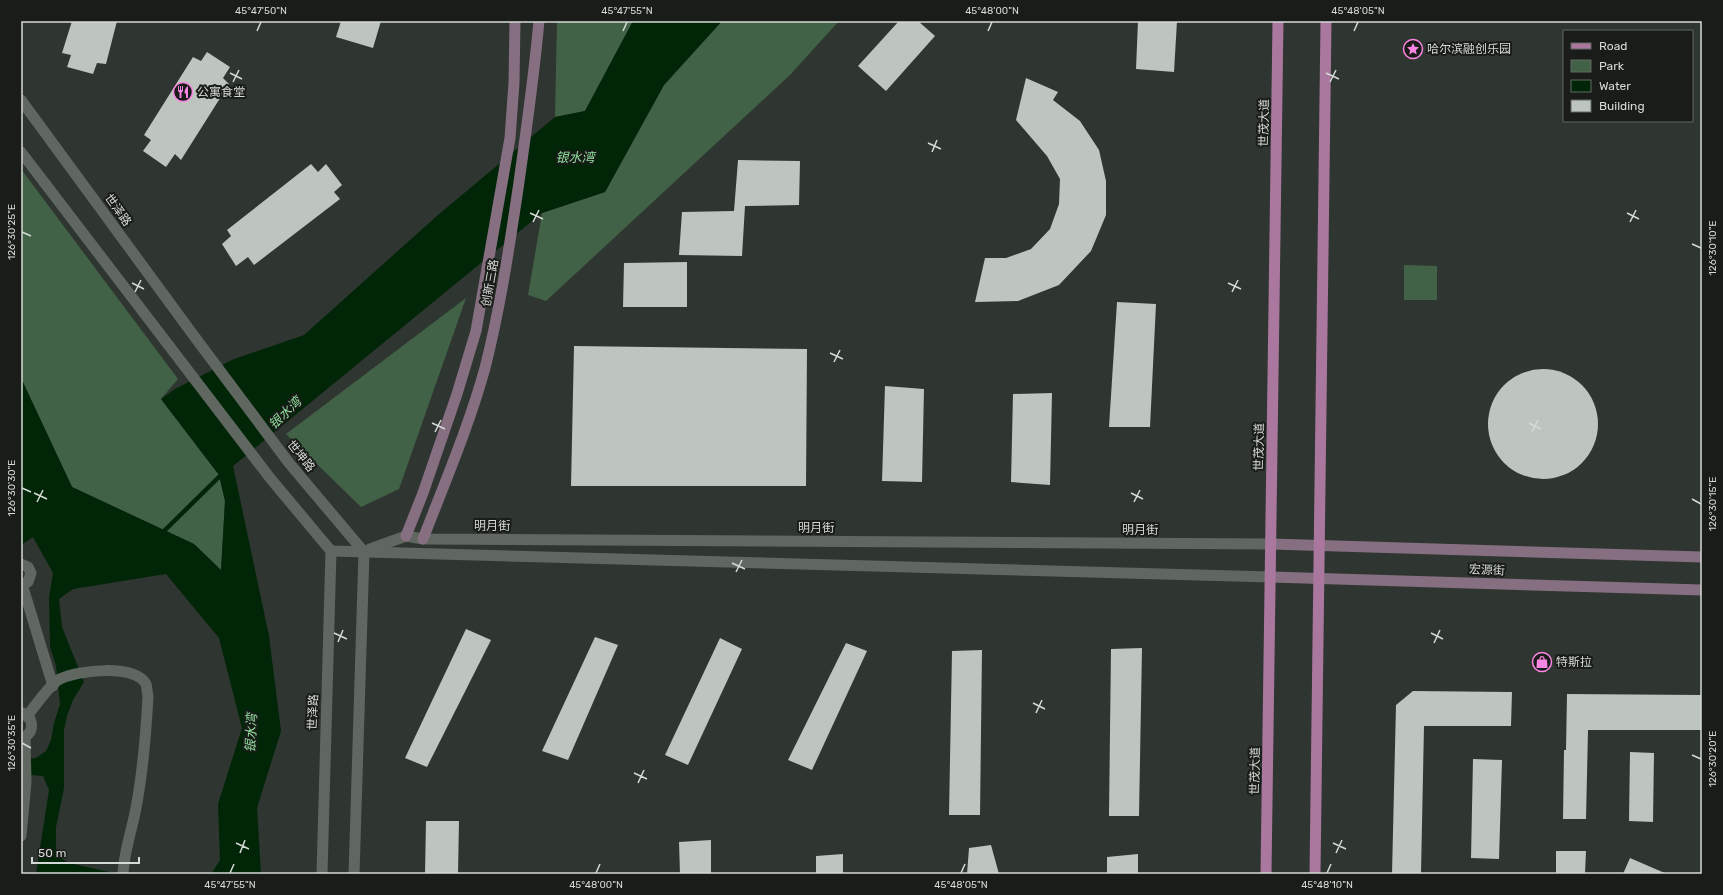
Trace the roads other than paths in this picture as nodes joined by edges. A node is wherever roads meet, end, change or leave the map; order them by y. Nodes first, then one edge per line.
1 (515, 21) edge
2 (539, 21) edge
3 (1278, 21) edge
4 (1326, 21) edge
5 (21, 100) edge
6 (21, 152) edge
7 (194, 336) joint
8 (406, 536) junction
9 (423, 538) junction
10 (1271, 544) junction
11 (1320, 545) junction
12 (331, 551) junction
13 (364, 552) junction
14 (1702, 557) edge
15 (21, 564) edge
16 (1271, 577) junction
17 (1319, 579) junction
18 (21, 584) edge
19 (1702, 590) edge
20 (56, 682) junction
21 (24, 714) edge
22 (23, 738) edge
23 (21, 836) edge
24 (123, 874) edge
25 (322, 874) edge
26 (354, 874) edge
27 (1266, 874) edge
28 (1315, 874) edge

1 - 8 main road, 创新三路
2 - 9 main road, 创新三路
3 - 10 main road, 世茂大道
4 - 11 main road
5 - 7 street, 世泽路
6 - 12 street
7 - 13 street, 世坤路
8 - 9 street, 明月街
8 - 13 street, 明月街
9 - 10 street, 明月街
10 - 11 main road, 宏源街
10 - 16 main road, 世茂大道
11 - 14 main road, 宏源街
11 - 17 main road
12 - 13 street, 明月街
12 - 25 street, 世泽路
13 - 16 street, 明月街
13 - 26 street
15 - 18 street
16 - 17 main road, 宏源街
16 - 27 main road, 世茂大道
17 - 19 main road, 宏源街
17 - 28 main road
18 - 20 street
20 - 21 street
20 - 24 street
21 - 22 street
22 - 23 street

